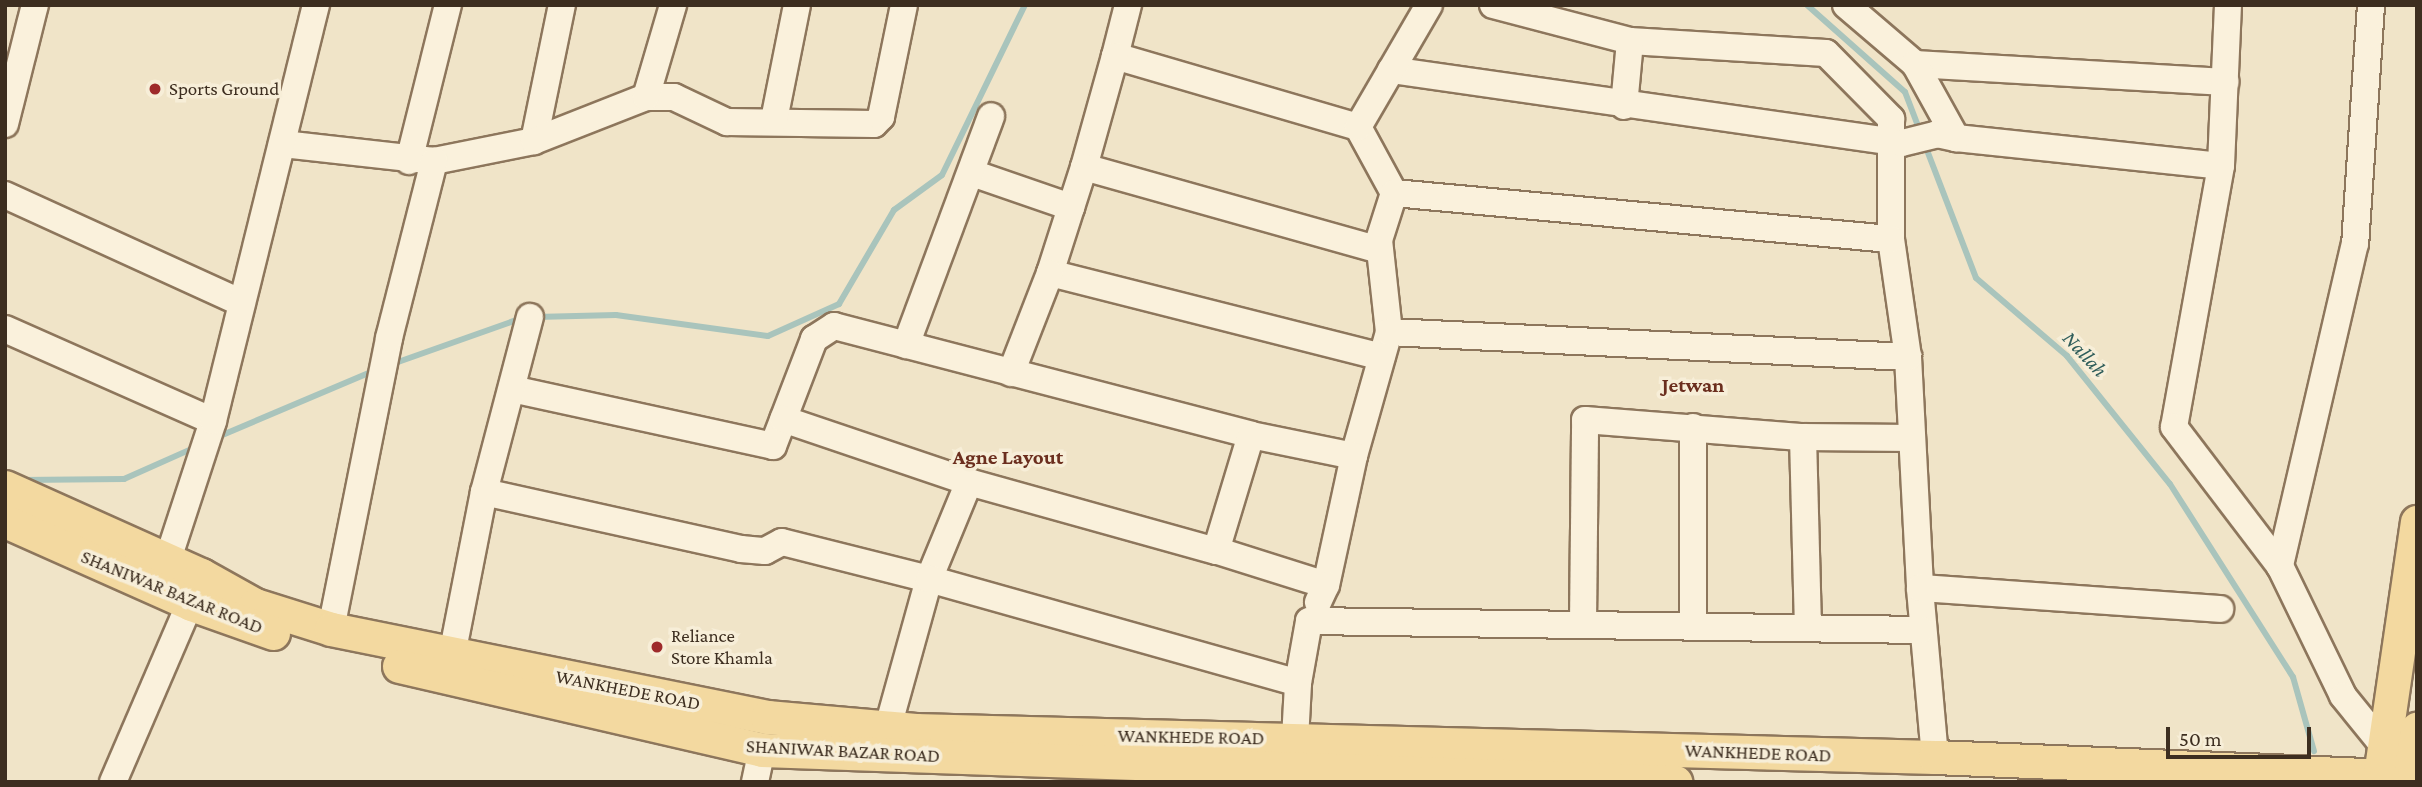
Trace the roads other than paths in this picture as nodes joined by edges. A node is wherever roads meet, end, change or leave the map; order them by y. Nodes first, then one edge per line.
1 (35, 5) edge
2 (316, 5) edge
3 (448, 5) edge
4 (562, 5) edge
5 (673, 5) edge
6 (797, 5) edge
7 (904, 5) edge
8 (1128, 5) edge
9 (1428, 5) edge
10 (1493, 5) edge
11 (1846, 5) edge
12 (2228, 5) edge
13 (2371, 5) edge
14 (1630, 41) junction
15 (1115, 56) junction
16 (1915, 64) junction
17 (1391, 70) junction
18 (2225, 82) junction
19 (646, 97) junction
20 (1624, 106) junction
21 (992, 116) dead end
22 (774, 120) junction
23 (5, 124) edge
24 (1358, 127) junction
25 (1947, 136) junction
26 (534, 141) junction
27 (1897, 143) junction
28 (283, 144) junction
29 (421, 161) junction
30 (2221, 166) junction
31 (1084, 167) junction
32 (972, 173) junction
33 (1394, 193) junction
34 (5, 195) edge
35 (1071, 207) junction
36 (1891, 239) junction
37 (1380, 250) junction
38 (1050, 273) junction
39 (242, 303) junction
40 (530, 317) dead end
41 (5, 330) edge
42 (1389, 332) junction
43 (906, 345) junction
44 (1908, 357) junction
45 (1382, 358) junction
46 (1011, 373) junction
47 (512, 389) junction
48 (783, 419) junction
49 (213, 421) junction
50 (1693, 427) junction
51 (1251, 435) junction
52 (1803, 436) junction
53 (1912, 438) junction
54 (1354, 456) junction
55 (969, 482) junction
56 (5, 487) edge
57 (484, 492) junction
58 (5, 521) edge
59 (2417, 522) edge
60 (1215, 550) junction
61 (167, 562) junction
62 (2280, 566) junction
63 (929, 579) junction
64 (1326, 585) junction
65 (1920, 587) junction
66 (196, 589) junction
67 (2220, 609) dead end
68 (1309, 621) junction
69 (1583, 623) junction
70 (1693, 625) junction
71 (1808, 627) junction
72 (331, 629) junction
73 (1921, 630) junction
74 (452, 655) junction
75 (1298, 683) junction
76 (888, 727) junction
77 (2417, 729) edge
78 (1294, 754) junction
79 (1935, 757) junction
80 (759, 766) edge
81 (2396, 773) edge
82 (1211, 774) edge
83 (113, 782) edge
84 (1675, 782) edge

1 - 23 street
2 - 28 street
3 - 29 street
4 - 26 street
5 - 19 street
6 - 22 street
7 - 22 street
8 - 15 street
9 - 17 street
10 - 14 street
11 - 16 street
12 - 18 street
13 - 62 street
14 - 20 street
14 - 27 street
15 - 24 street
15 - 31 street
16 - 18 street
16 - 25 street
17 - 20 street
17 - 24 street
18 - 30 street
19 - 22 street
19 - 26 street
20 - 27 street
21 - 32 street
24 - 33 street
25 - 27 street
25 - 30 street
26 - 29 street
27 - 36 street
28 - 29 street
28 - 39 street
29 - 72 street
30 - 62 street
31 - 35 street
31 - 37 street
32 - 35 street
32 - 43 street
33 - 36 street
33 - 37 street
34 - 39 street
35 - 38 street
36 - 44 street
37 - 42 street
38 - 45 street
38 - 46 street
39 - 49 street
40 - 47 street
41 - 49 street
42 - 44 street
42 - 45 street
43 - 46 street
43 - 48 street
44 - 53 street
45 - 54 street
46 - 51 street
47 - 48 street
47 - 57 street
48 - 55 street
49 - 61 street
50 - 52 street
50 - 69 street
50 - 70 street
51 - 54 street
51 - 60 street
52 - 53 street
52 - 71 street
53 - 65 street
54 - 64 street
55 - 60 street
55 - 63 street
56 - 61 main road, WANKHEDE ROAD
57 - 63 street
57 - 74 street
58 - 66 main road, SHANIWAR BAZAR ROAD
59 - 81 main road
60 - 64 street
61 - 66 main road, WANKHEDE ROAD
62 - 81 street
63 - 75 street
63 - 76 street
64 - 68 street
65 - 67 street
65 - 73 street
66 - 72 main road, WANKHEDE ROAD
66 - 80 main road, SHANIWAR BAZAR ROAD
66 - 83 street
68 - 69 street
68 - 75 street
69 - 70 street
70 - 71 street
71 - 73 street
72 - 74 main road, WANKHEDE ROAD
73 - 79 street
74 - 76 main road, WANKHEDE ROAD
75 - 78 street
76 - 78 main road, WANKHEDE ROAD
77 - 81 main road
78 - 79 main road, WANKHEDE ROAD
78 - 82 main road, SHANIWAR BAZAR ROAD
78 - 84 main road, SHANIWAR BAZAR ROAD
79 - 81 main road, WANKHEDE ROAD
80 - 82 main road, SHANIWAR BAZAR ROAD

